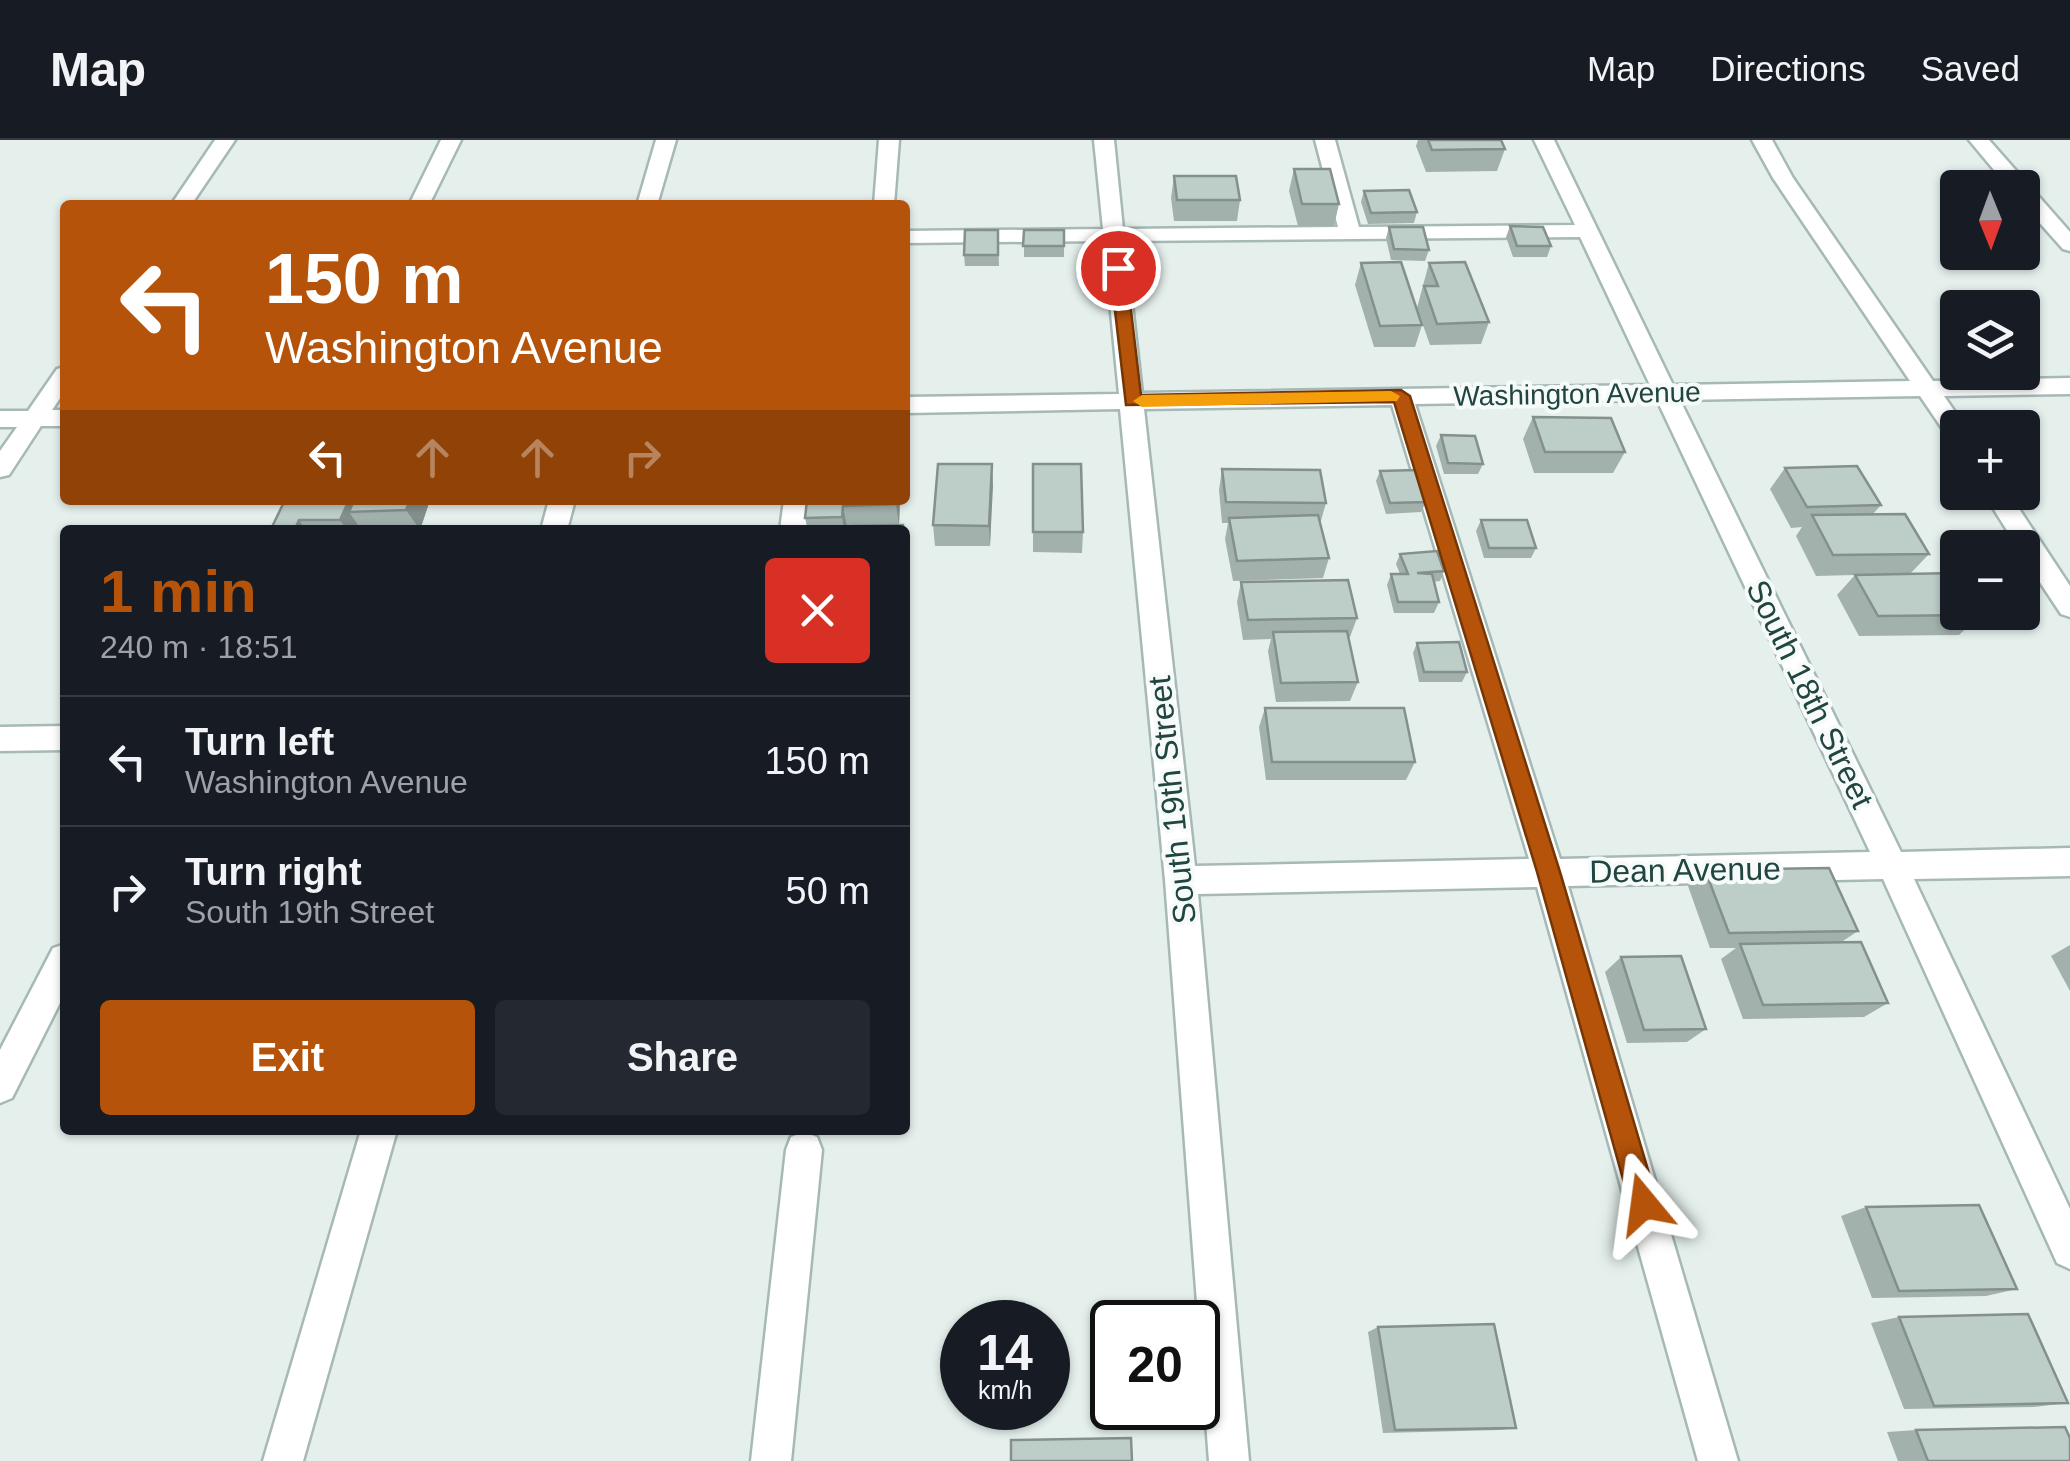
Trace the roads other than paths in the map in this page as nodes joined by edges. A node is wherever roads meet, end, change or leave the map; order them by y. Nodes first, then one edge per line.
1 (225, 140) edge
2 (451, 140) edge
3 (666, 140) edge
4 (890, 140) edge
5 (1104, 140) edge
6 (1324, 140) edge
7 (1544, 140) edge
8 (1762, 140) edge
9 (1979, 140) edge
10 (2005, 170) edge
11 (184, 200) edge
12 (422, 200) edge
13 (648, 200) edge
14 (884, 200) edge
15 (2040, 211) edge
16 (1588, 231) junction
17 (1350, 233) junction
18 (1114, 235) junction
19 (910, 238) edge
20 (2070, 245) edge
21 (60, 381) edge
22 (2070, 386) edge
23 (1928, 388) junction
24 (1664, 392) junction
25 (1401, 396) junction
26 (1132, 401) junction
27 (910, 405) edge
28 (1942, 410) edge
29 (34, 418) junction
30 (60, 418) edge
31 (0, 419) edge
32 (0, 469) edge
33 (2007, 510) edge
34 (2070, 608) edge
35 (60, 738) edge
36 (0, 739) edge
37 (2070, 862) edge
38 (1892, 866) junction
39 (1548, 872) junction
40 (1181, 880) junction
41 (60, 969) edge
42 (0, 1086) edge
43 (378, 1135) edge
44 (804, 1150) dead end
45 (2070, 1250) edge
46 (283, 1461) edge
47 (771, 1461) edge
48 (1229, 1461) edge
49 (1718, 1461) edge

1 - 11 street
2 - 12 street
3 - 13 street
4 - 14 street
5 - 18 street, South 19th Street
6 - 17 street
7 - 16 street, South 18th Street
8 - 23 street
9 - 10 street
15 - 20 street
16 - 17 street
16 - 24 street, South 18th Street
17 - 18 street
18 - 19 street
18 - 26 street, South 19th Street
21 - 29 street
22 - 23 street, Washington Avenue
23 - 24 street, Washington Avenue
23 - 28 street
24 - 25 street, Washington Avenue
24 - 38 street, South 18th Street
25 - 26 street, Washington Avenue
25 - 39 street
26 - 27 street, Washington Avenue
26 - 40 street, South 19th Street
29 - 30 street
29 - 31 street
29 - 32 street
33 - 34 street
35 - 36 street
37 - 38 street, Dean Avenue
38 - 39 street, Dean Avenue
38 - 45 street, South 18th Street
39 - 40 street, Dean Avenue
39 - 49 street
40 - 48 street, South 19th Street
41 - 42 street
43 - 46 street
44 - 47 street

